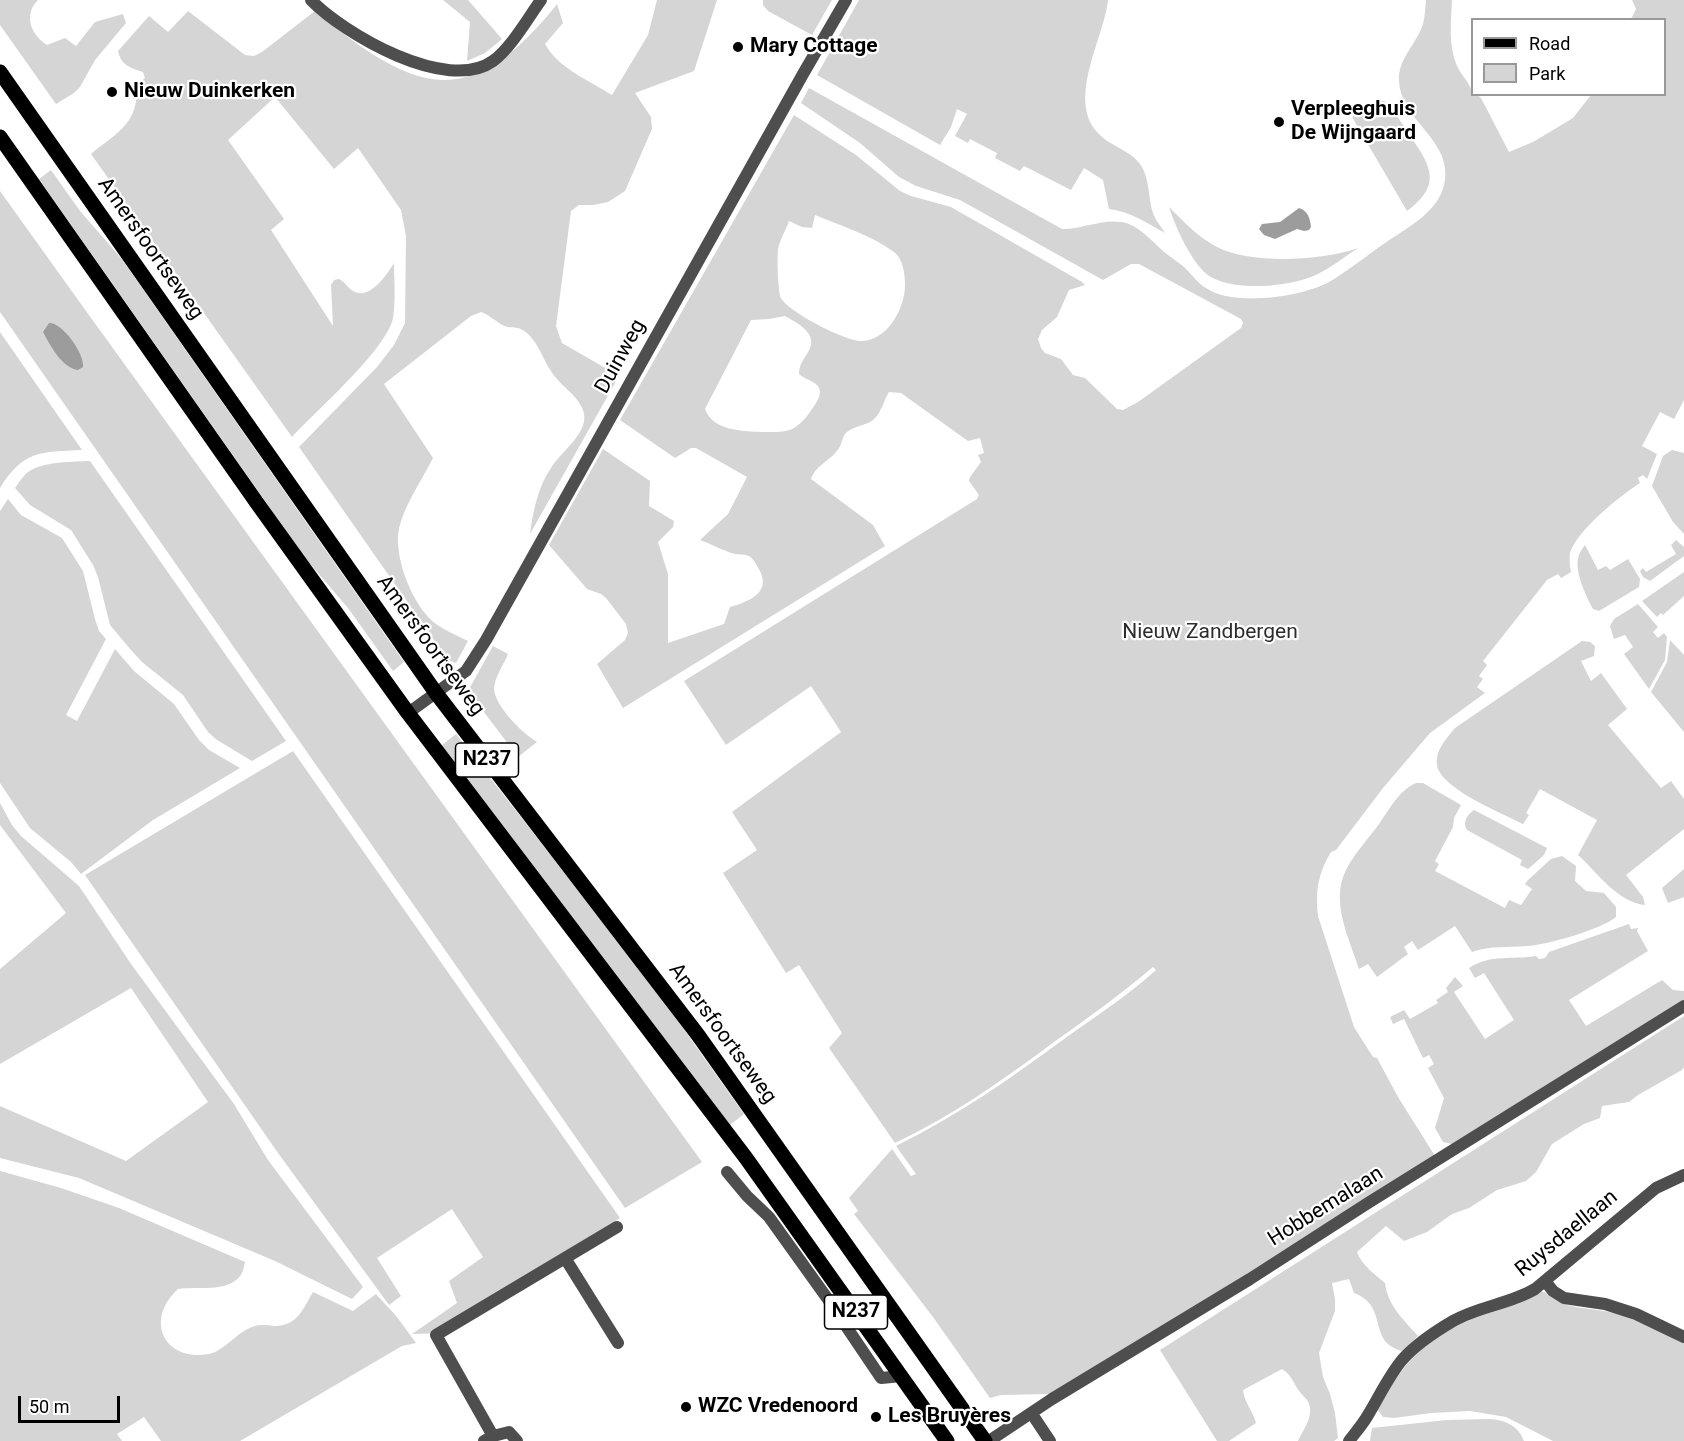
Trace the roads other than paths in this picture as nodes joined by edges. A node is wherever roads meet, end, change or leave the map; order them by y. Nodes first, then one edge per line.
1 (311, 0) edge
2 (541, 0) edge
3 (846, 0) edge
4 (0, 72) edge
5 (0, 137) edge
6 (436, 693) junction
7 (408, 713) junction
8 (1684, 1006) edge
9 (727, 1172) dead end
10 (1684, 1174) edge
11 (617, 1227) dead end
12 (565, 1258) junction
13 (1545, 1281) junction
14 (1684, 1337) edge
15 (618, 1343) dead end
16 (902, 1376) junction
17 (1032, 1414) junction
18 (488, 1438) edge
19 (517, 1441) edge
20 (946, 1441) edge
21 (987, 1441) edge
22 (1050, 1441) edge
23 (1349, 1441) edge

1 - 2 street
3 - 6 street, Duinweg
4 - 6 main road, Amersfoortseweg / N237
5 - 7 main road, N237
6 - 7 street, Duinweg
6 - 21 main road, Amersfoortseweg / N237
7 - 16 main road, N237
8 - 17 street, Hobbemalaan
9 - 16 street
10 - 13 street, Ruysdaellaan
11 - 12 street
12 - 15 street
12 - 18 street
13 - 14 street
13 - 23 street, Ruysdaellaan
16 - 20 main road, N237
17 - 21 street, Hobbemalaan
17 - 22 street
18 - 19 street

